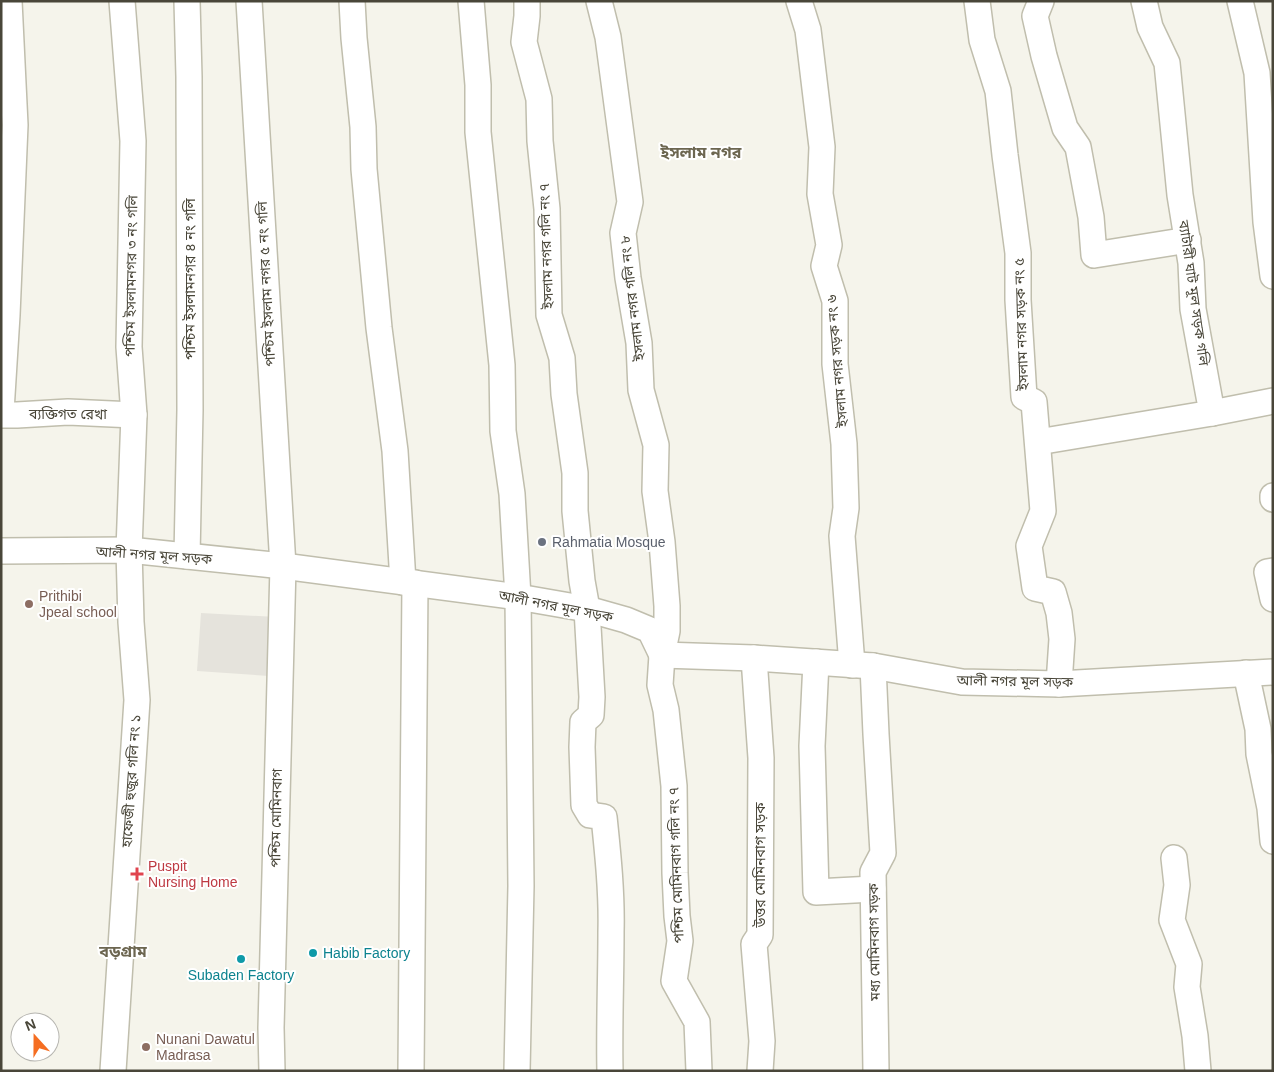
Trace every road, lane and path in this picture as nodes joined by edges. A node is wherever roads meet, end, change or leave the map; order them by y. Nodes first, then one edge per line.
1 (9, 1) edge
2 (122, 1) edge
3 (187, 1) edge
4 (249, 1) edge
5 (352, 1) edge
6 (471, 1) edge
7 (526, 1) edge
8 (599, 1) edge
9 (799, 1) edge
10 (976, 1) edge
11 (1041, 1) edge
12 (1144, 1) edge
13 (1240, 1) edge
14 (1269, 222) edge
15 (1188, 240) junction
16 (1273, 276) edge
17 (1273, 401) edge
18 (1, 411) edge
19 (1212, 413) junction
20 (1, 414) edge
21 (134, 415) junction
22 (1038, 442) junction
23 (129, 550) junction
24 (1, 551) edge
25 (187, 556) junction
26 (283, 566) junction
27 (1273, 571) edge
28 (409, 582) junction
29 (518, 597) junction
30 (1273, 599) edge
31 (587, 609) junction
32 (662, 654) junction
33 (754, 658) junction
34 (816, 662) junction
35 (863, 665) junction
36 (1273, 672) edge
37 (1246, 673) junction
38 (1059, 684) junction
39 (1273, 841) edge
40 (1174, 858) dead end
41 (873, 888) junction
42 (112, 1071) edge
43 (272, 1071) edge
44 (411, 1071) edge
45 (517, 1071) edge
46 (610, 1071) edge
47 (699, 1071) edge
48 (760, 1071) edge
49 (876, 1071) edge
50 (1198, 1071) edge

1 - 18 street
2 - 21 street, পশ্চিম ইসলামনগর ৩ নং গলি
3 - 25 street, পশ্চিম ইসলামনগর ৪ নং গলি
4 - 26 street, পশ্চিম ইসলাম নগর ৫ নং গলি
5 - 28 street
6 - 29 street
7 - 31 street, ইসলাম নগর গলি নং ৭
8 - 32 street, ইসলাম নগর গলি নং ৮
9 - 35 street, ইসলাম নগর সড়ক নং ৬
10 - 22 street, ইসলাম নগর সড়ক নং ৫
11 - 15 street
12 - 15 street, ব্যাটারী ঘাট মূল সড়ক গলি
13 - 14 street
14 - 16 street
15 - 19 street, ব্যাটারী ঘাট মূল সড়ক গলি
17 - 19 street
19 - 22 street
20 - 21 street, ব্যক্তিগত রেখা
21 - 23 street, পশ্চিম ইসলামনগর ৩ নং গলি
22 - 38 street, ইসলাম নগর সড়ক নং ৫
23 - 24 street, আলী নগর মূল সড়ক
23 - 25 street, আলী নগর মূল সড়ক
23 - 42 street, হাফেজী হুজুর গলি নং ১
25 - 26 street, আলী নগর মূল সড়ক
26 - 28 street, আলী নগর মূল সড়ক
26 - 43 street, পশ্চিম মোমিনবাগ
27 - 30 street
28 - 29 street, আলী নগর মূল সড়ক
28 - 44 street
29 - 31 street, আলী নগর মূল সড়ক
29 - 45 street
31 - 32 street, আলী নগর মূল সড়ক
31 - 46 street
32 - 33 street, আলী নগর মূল সড়ক
32 - 47 street, পশ্চিম মোমিনবাগ গলি নং ৭
33 - 34 street, আলী নগর মূল সড়ক
33 - 48 street, উত্তর মোমিনবাগ সড়ক
34 - 35 street, আলী নগর মূল সড়ক
34 - 41 street
35 - 38 street, আলী নগর মূল সড়ক
35 - 41 street, মধ্য মোমিনবাগ সড়ক
36 - 37 street, আলী নগর মূল সড়ক
37 - 38 street, আলী নগর মূল সড়ক
37 - 39 street
40 - 50 street
41 - 49 street, মধ্য মোমিনবাগ সড়ক

